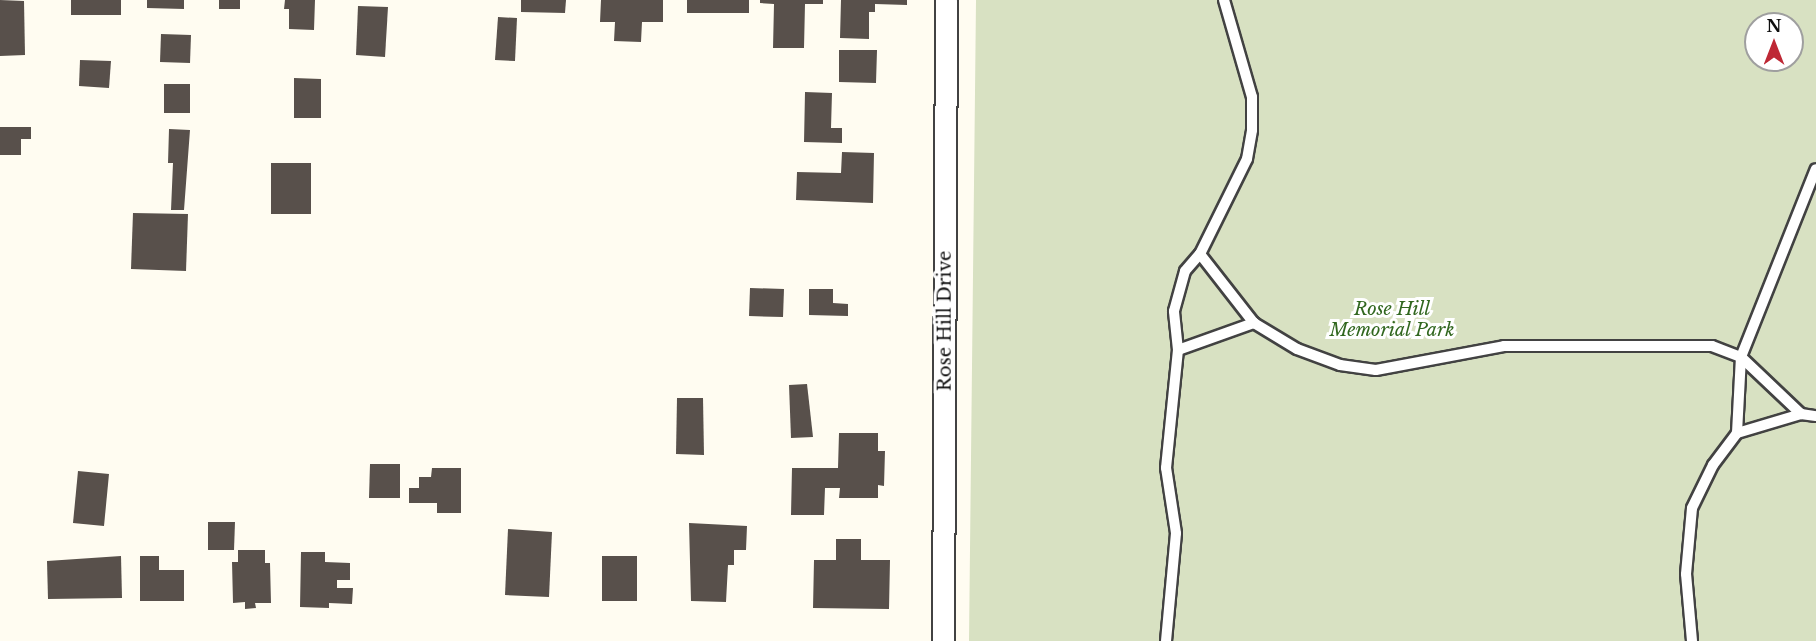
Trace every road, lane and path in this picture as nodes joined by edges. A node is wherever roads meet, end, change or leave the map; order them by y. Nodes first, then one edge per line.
1 (946, 0) edge
2 (1224, 0) edge
3 (1816, 170) edge
4 (1200, 254) junction
5 (1254, 323) junction
6 (1178, 350) junction
7 (1741, 357) junction
8 (1801, 414) junction
9 (1816, 416) edge
10 (1737, 433) junction
11 (943, 641) edge
12 (1166, 641) edge
13 (1692, 641) edge

1 - 11 street, Rose Hill Drive
2 - 4 lane
3 - 7 lane
4 - 5 lane
4 - 6 lane
5 - 6 lane
5 - 7 lane
6 - 12 lane
7 - 8 lane
7 - 10 lane
8 - 9 lane
8 - 10 lane
10 - 13 lane

